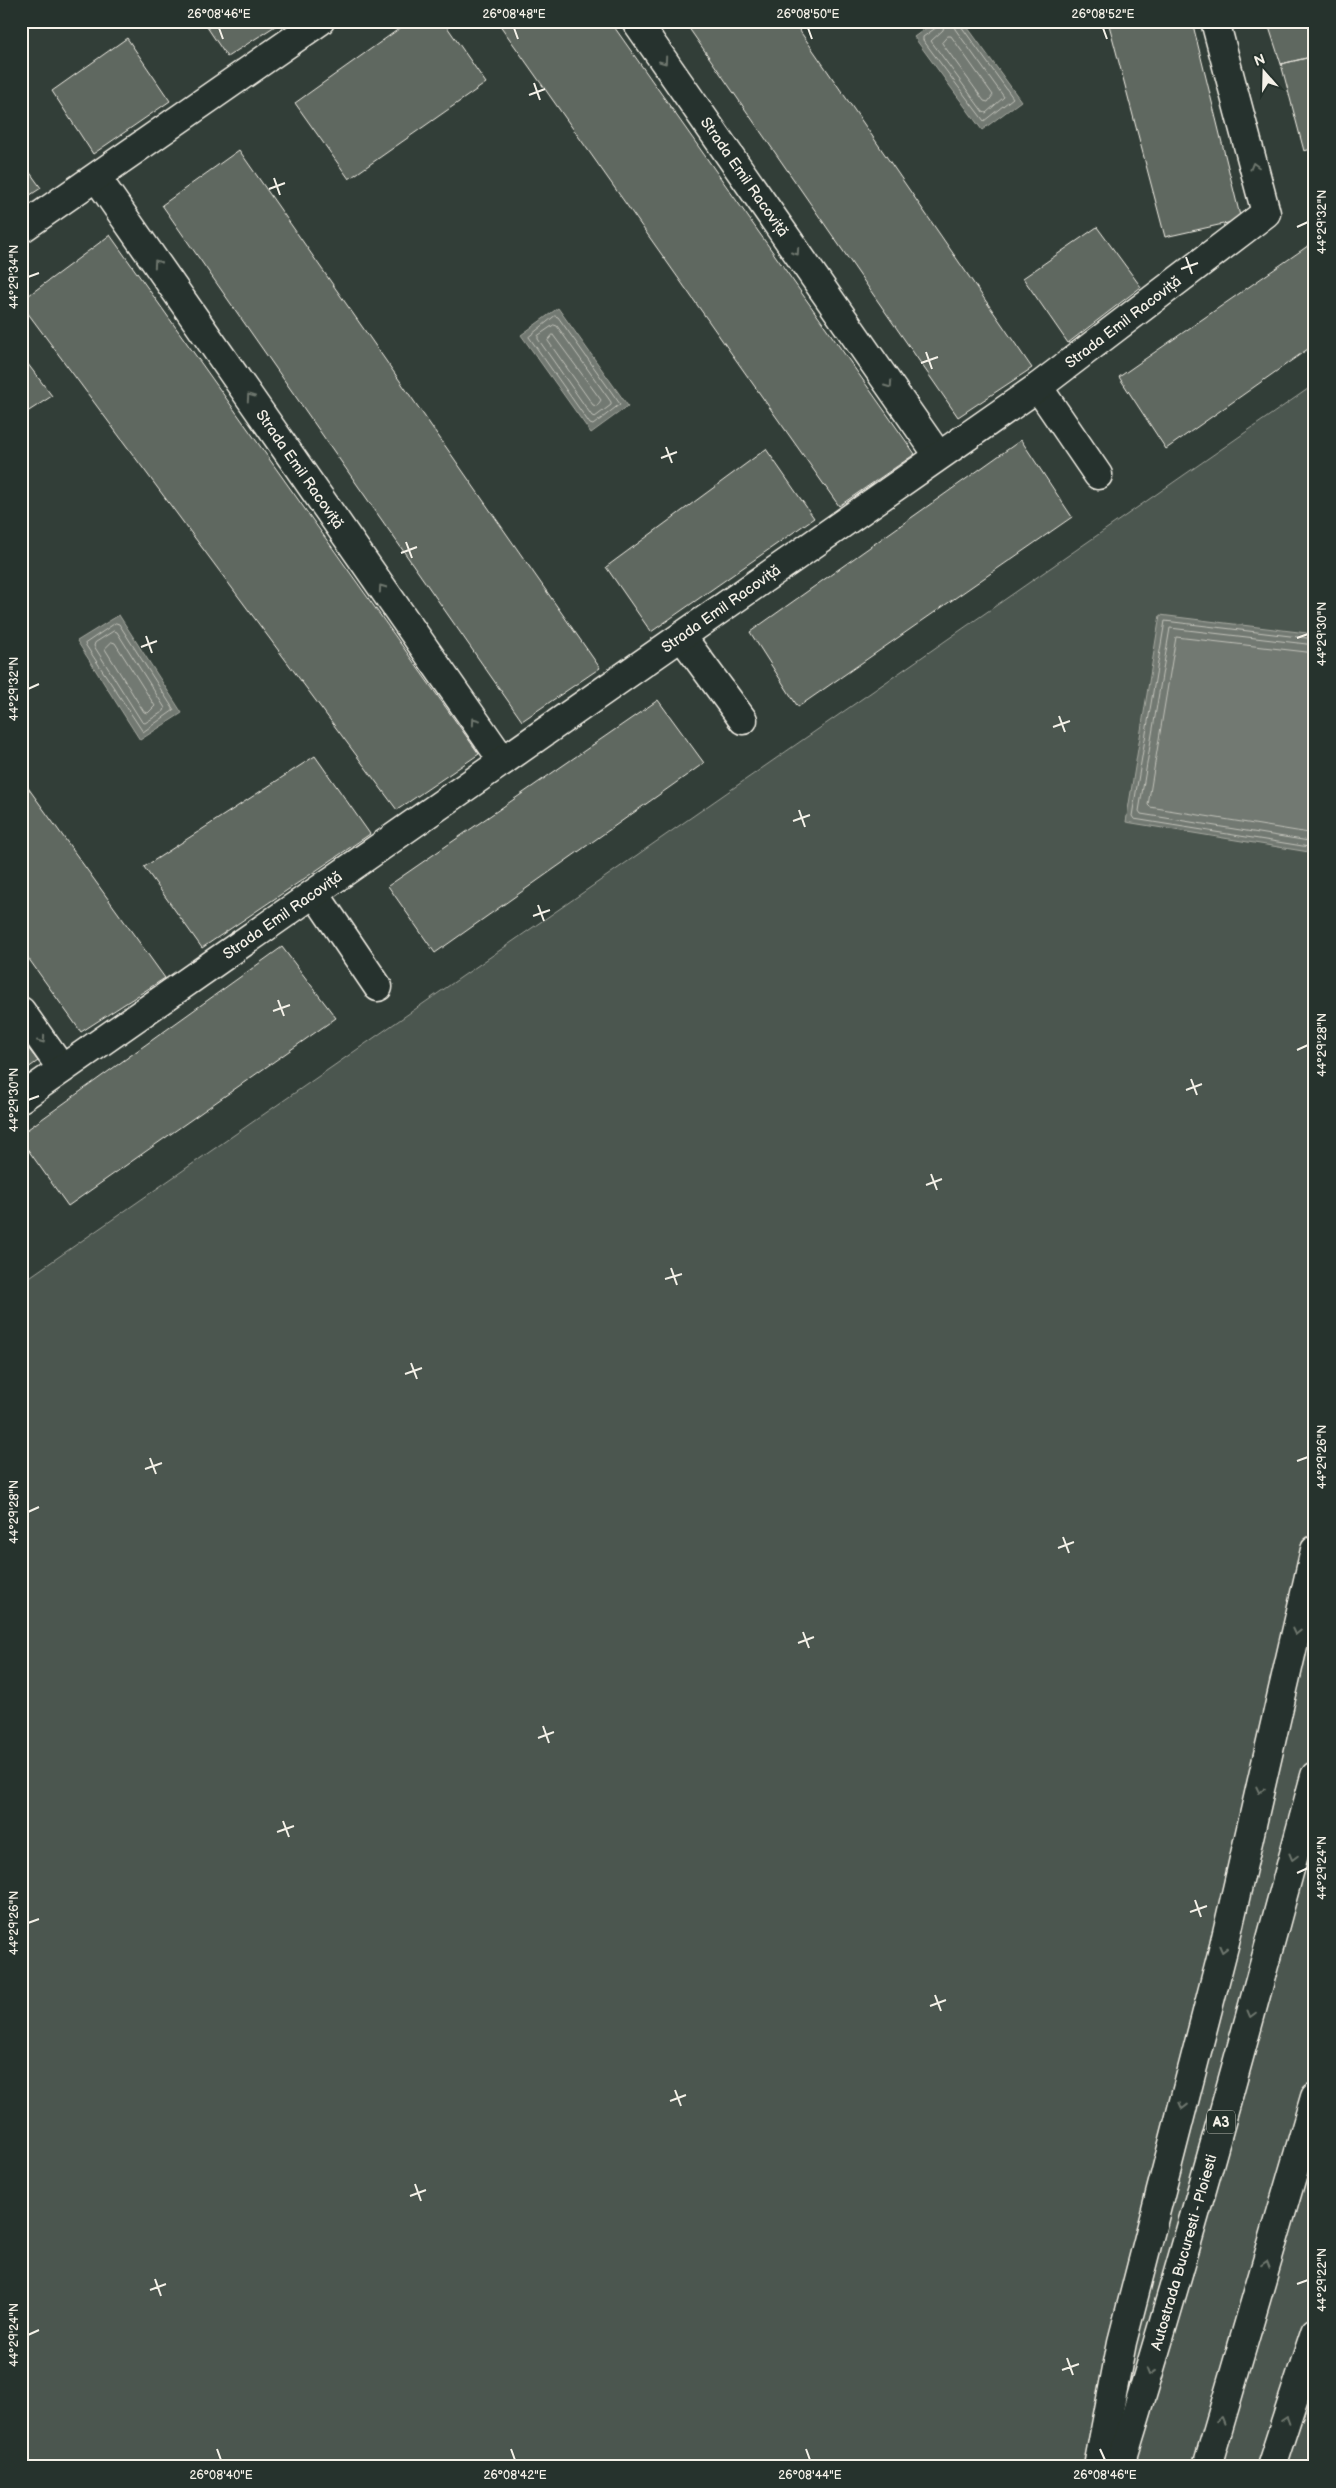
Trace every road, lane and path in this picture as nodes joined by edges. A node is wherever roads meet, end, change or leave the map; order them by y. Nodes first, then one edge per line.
1 (636, 21) edge
2 (1215, 21) edge
3 (319, 22) edge
4 (97, 178) junction
5 (21, 229) edge
6 (1038, 387) junction
7 (938, 455) junction
8 (1098, 475) dead end
9 (682, 637) junction
10 (743, 720) dead end
11 (503, 761) junction
12 (315, 894) junction
13 (378, 987) dead end
14 (21, 1011) edge
15 (62, 1070) junction
16 (21, 1098) edge
17 (1315, 1550) edge
18 (1315, 1776) edge
19 (1315, 2097) edge
20 (1315, 2332) edge
21 (1098, 2467) edge
22 (1120, 2467) edge
23 (1207, 2467) edge
24 (1271, 2467) edge

1 -> 7 main road, Strada Emil Racoviță
6 -> 2 main road, Strada Emil Racoviță
3 - 4 main road
4 - 5 main road
11 -> 4 main road, Strada Emil Racoviță
6 - 7 main road, Strada Emil Racoviță
6 - 8 main road
7 - 9 main road, Strada Emil Racoviță
9 - 10 main road
9 - 11 main road, Strada Emil Racoviță
11 - 12 main road, Strada Emil Racoviță
12 - 13 main road
12 - 15 main road, Strada Emil Racoviță
14 -> 15 main road
15 - 16 main road, Strada Emil Racoviță
17 -> 21 main road
18 -> 22 main road, Autostrada Bucuresti - Ploiesti / A3
23 -> 19 main road
24 -> 20 main road

